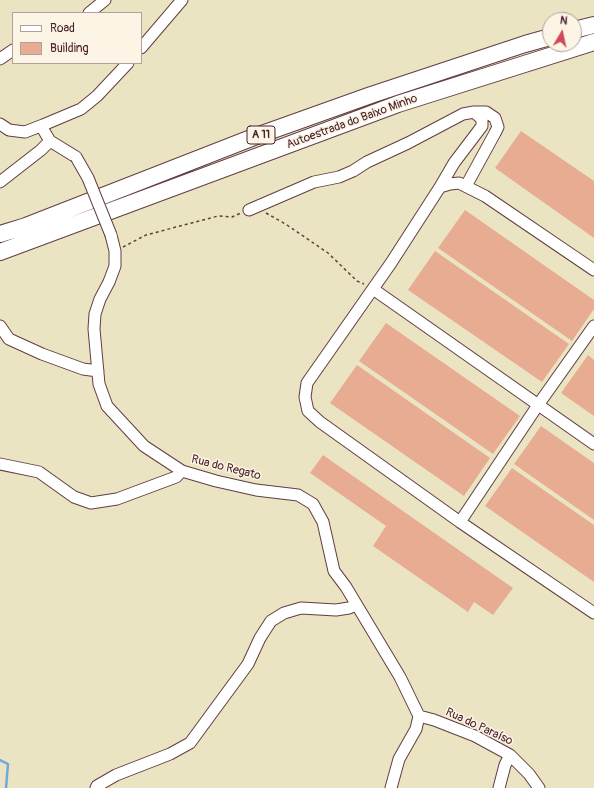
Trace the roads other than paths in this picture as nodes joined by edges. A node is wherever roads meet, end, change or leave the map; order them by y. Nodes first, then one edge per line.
1 (105, 0) edge
2 (182, 0) edge
3 (90, 12) edge
4 (594, 25) edge
5 (582, 28) edge
6 (542, 39) edge
7 (594, 42) edge
8 (142, 47) edge
9 (12, 51) edge
10 (0, 59) edge
11 (127, 64) edge
12 (474, 112) junction
13 (0, 124) edge
14 (41, 126) junction
15 (50, 141) junction
16 (0, 182) edge
17 (466, 186) junction
18 (440, 187) junction
19 (249, 210) road end
20 (0, 234) edge
21 (0, 252) edge
22 (594, 270) edge
23 (373, 289) junction
24 (0, 326) edge
25 (594, 326) edge
26 (98, 371) junction
27 (538, 405) junction
28 (594, 444) edge
29 (0, 464) edge
30 (182, 471) junction
31 (460, 522) junction
32 (356, 605) junction
33 (594, 613) edge
34 (419, 716) junction
35 (510, 755) junction
36 (96, 788) edge
37 (391, 788) edge
38 (499, 788) edge
39 (539, 788) edge

1 - 3 street
2 - 8 street
4 - 5 highway
6 - 20 highway, Autoestrada do Baixo Minho / A 11
7 - 21 highway, Autoestrada do Baixo Minho / A 11
9 - 10 street
11 - 14 street
12 - 17 street
12 - 18 street
12 - 19 street
13 - 14 street
14 - 15 street, Rua do Regato
15 - 16 street
15 - 26 street, Rua do Regato, bridge
17 - 18 street
17 - 22 street
18 - 23 street
23 - 27 street
23 - 31 street
24 - 26 street
25 - 27 street
26 - 30 street, Rua do Regato
27 - 28 street
27 - 31 street
29 - 30 street
30 - 32 street, Rua do Regato
31 - 33 street
32 - 34 street, Rua do Regato
32 - 36 street
34 - 35 street, Rua do Paraíso
34 - 37 street
35 - 38 street
35 - 39 street, Rua do Paraíso

